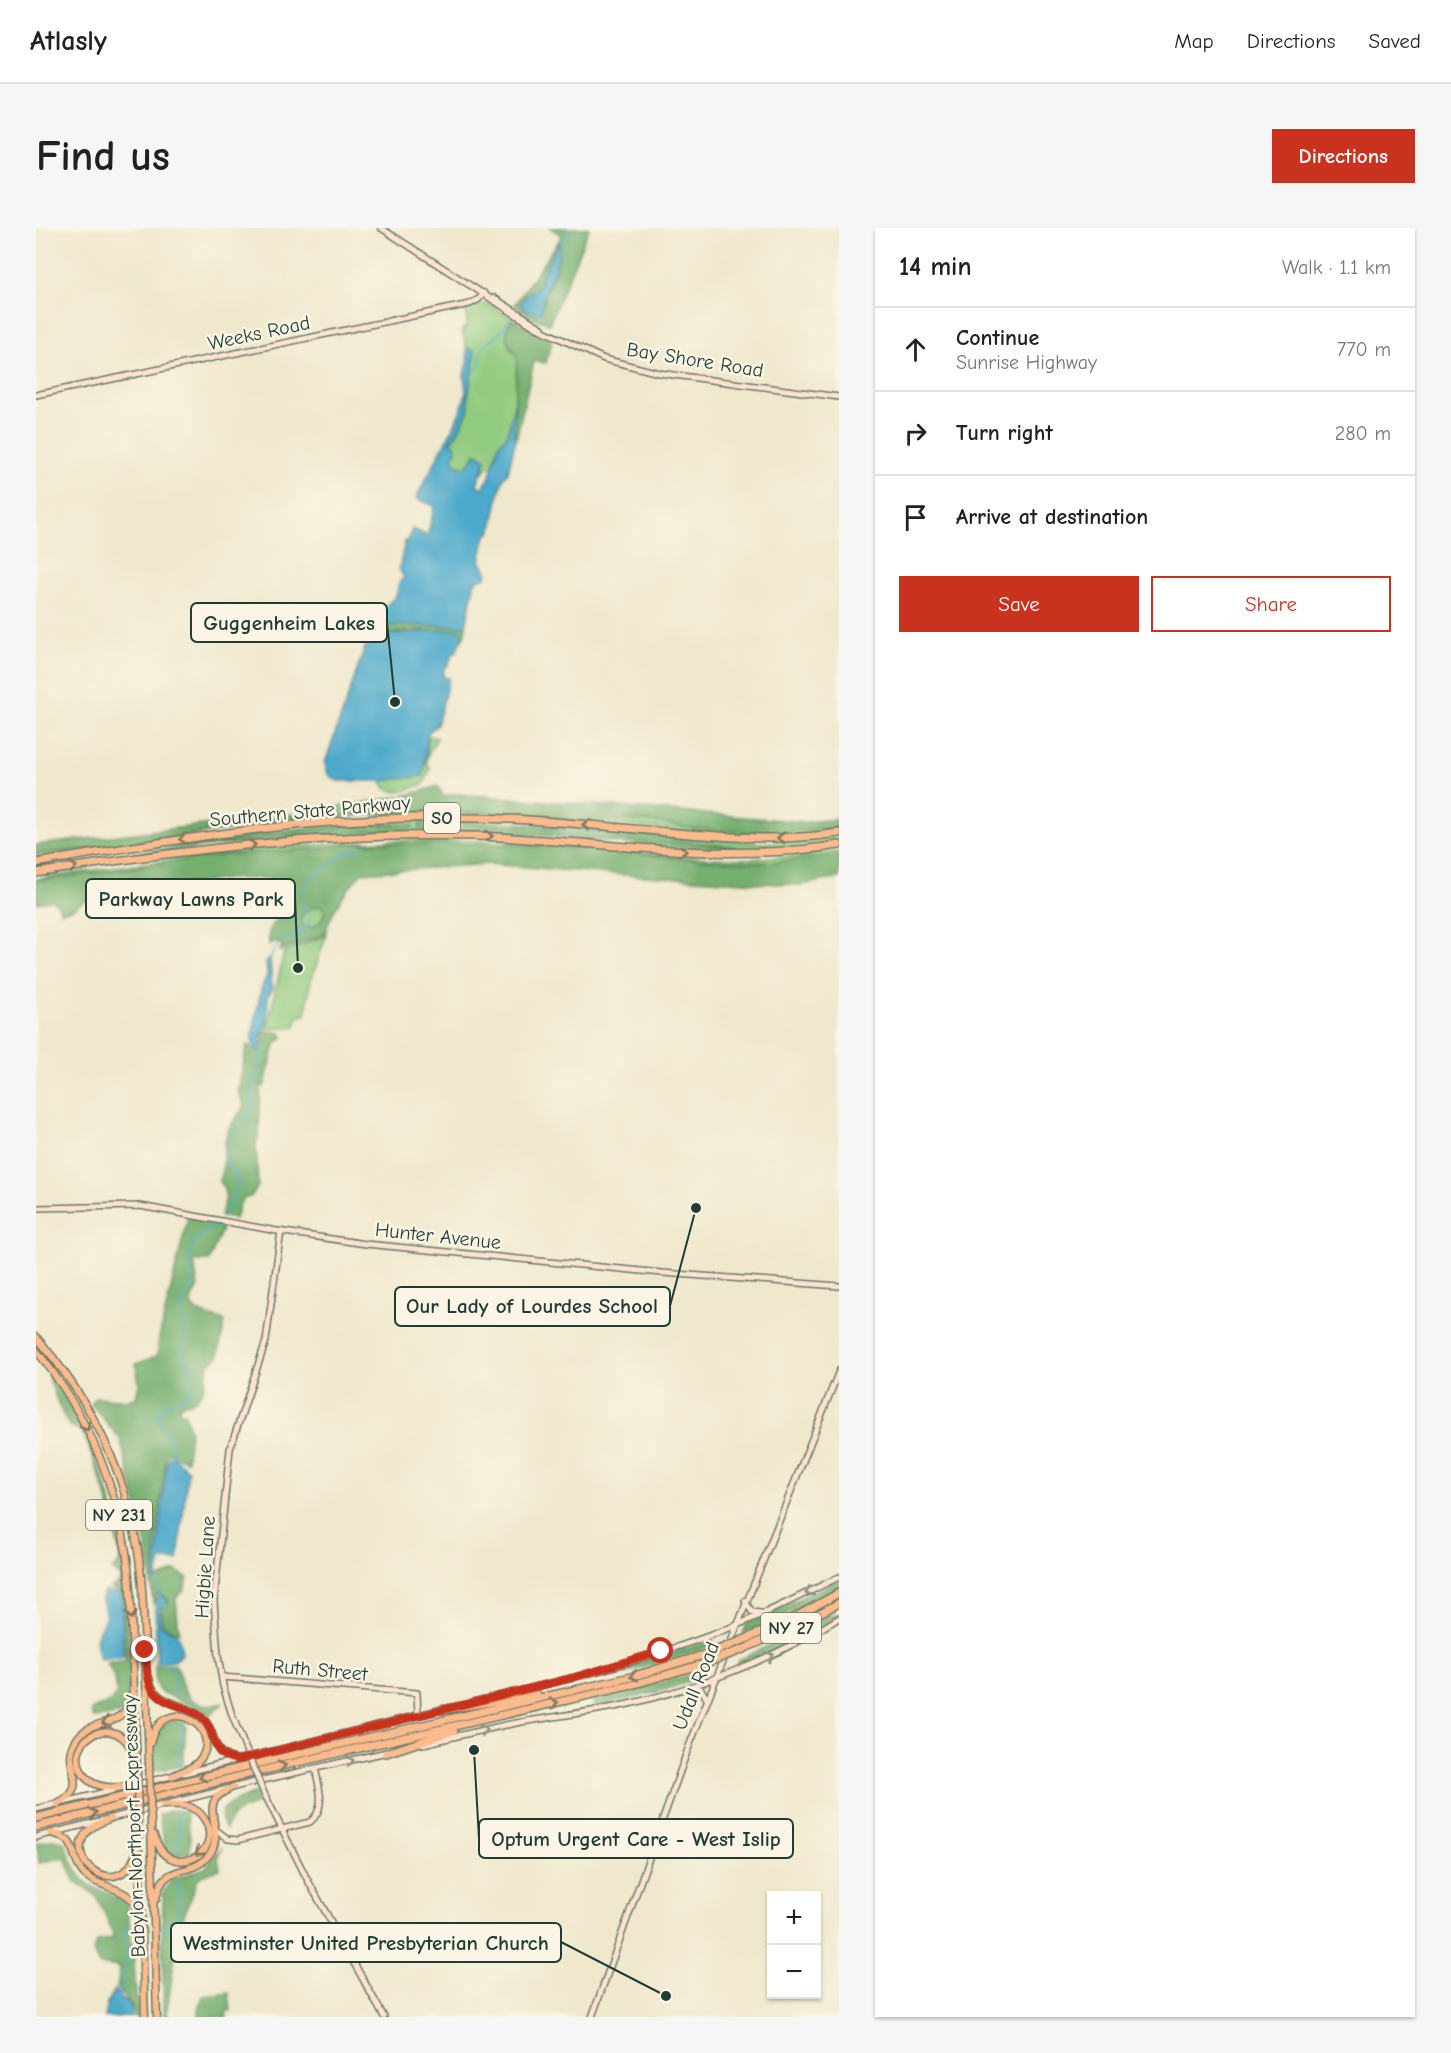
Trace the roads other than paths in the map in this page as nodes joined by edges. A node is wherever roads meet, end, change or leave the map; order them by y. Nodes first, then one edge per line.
1 (381, 228) edge
2 (484, 293) junction
3 (36, 395) edge
4 (839, 397) edge
5 (839, 833) edge
6 (839, 845) edge
7 (36, 863) edge
8 (36, 873) edge
9 (36, 1208) edge
10 (281, 1231) junction
11 (839, 1286) edge
12 (36, 1337) edge
13 (36, 1350) edge
14 (839, 1371) edge
15 (839, 1577) edge
16 (839, 1593) edge
17 (745, 1601) junction
18 (839, 1603) edge
19 (766, 1612) junction
20 (839, 1618) edge
21 (736, 1626) junction
22 (145, 1650) junction
23 (133, 1677) junction
24 (222, 1677) junction
25 (716, 1678) junction
26 (690, 1686) junction
27 (566, 1692) junction
28 (707, 1699) junction
29 (441, 1710) junction
30 (418, 1715) junction
31 (502, 1715) junction
32 (386, 1753) junction
33 (148, 1754) junction
34 (238, 1760) junction
35 (136, 1767) junction
36 (315, 1768) junction
37 (172, 1776) junction
38 (130, 1786) junction
39 (233, 1787) junction
40 (58, 1804) junction
41 (163, 1805) junction
42 (36, 1809) edge
43 (36, 1818) edge
44 (111, 1818) junction
45 (151, 1826) junction
46 (36, 1827) edge
47 (216, 1830) junction
48 (282, 1830) junction
49 (51, 1833) junction
50 (36, 1837) edge
51 (139, 1840) junction
52 (154, 1911) junction
53 (143, 1948) junction
54 (145, 2017) edge
55 (157, 2017) edge
56 (384, 2017) edge
57 (592, 2017) edge

1 - 2 street, Bay Shore Road
2 - 3 street, Weeks Road
2 - 4 street, Bay Shore Road
5 -> 7 highway, Southern State Parkway / SO
8 -> 6 highway, Southern State Parkway / SO
9 - 10 street, Hunter Avenue
10 - 11 street, Hunter Avenue
10 - 24 street, Higbie Lane
12 - 22 main road, Babylon-Northport Expressway / NY 231
13 -> 23 main road, Babylon-Northport Expressway / NY 231
14 - 17 street, Udall Road
15 -> 19 street
16 -> 27 highway, NY 27, bridge
17 - 19 street
17 - 21 street, Udall Road
31 -> 18 highway, NY 27, bridge
19 - 21 street
25 -> 20 street
21 - 25 street, Udall Road
21 - 29 street
22 - 33 main road, Babylon-Northport Expressway / NY 231
22 - 34 main road
23 - 35 main road, Babylon-Northport Expressway / NY 231
23 -> 40 main road
24 - 30 street, Ruth Street
24 - 48 street, Higbie Lane, bridge
25 - 26 street
25 - 28 street, Udall Road
26 - 28 street
32 -> 26 street
27 - 29 highway
27 -> 43 highway, NY 27
28 - 57 street, Udall Road
29 - 30 street
30 - 34 street
31 - 32 highway
46 -> 31 highway, NY 27
36 -> 32 street
33 - 37 main road
33 - 45 main road, Babylon-Northport Expressway / NY 231, bridge
34 - 37 street
35 - 38 main road
35 - 51 main road, Babylon-Northport Expressway / NY 231, bridge
36 - 39 street
36 - 48 street
37 - 38 street
38 - 40 street
39 - 41 street
39 - 47 main road
40 - 42 street
41 - 44 street
41 -> 45 main road
44 - 49 street
44 - 51 main road
45 - 52 main road, Babylon-Northport Expressway / NY 231
47 - 48 street
47 - 52 main road
48 - 56 street, Higbie Lane
49 - 50 street
49 - 53 main road
51 - 53 main road, Babylon-Northport Expressway / NY 231
52 - 55 main road, Babylon-Northport Expressway / NY 231
53 - 54 main road, Babylon-Northport Expressway / NY 231

